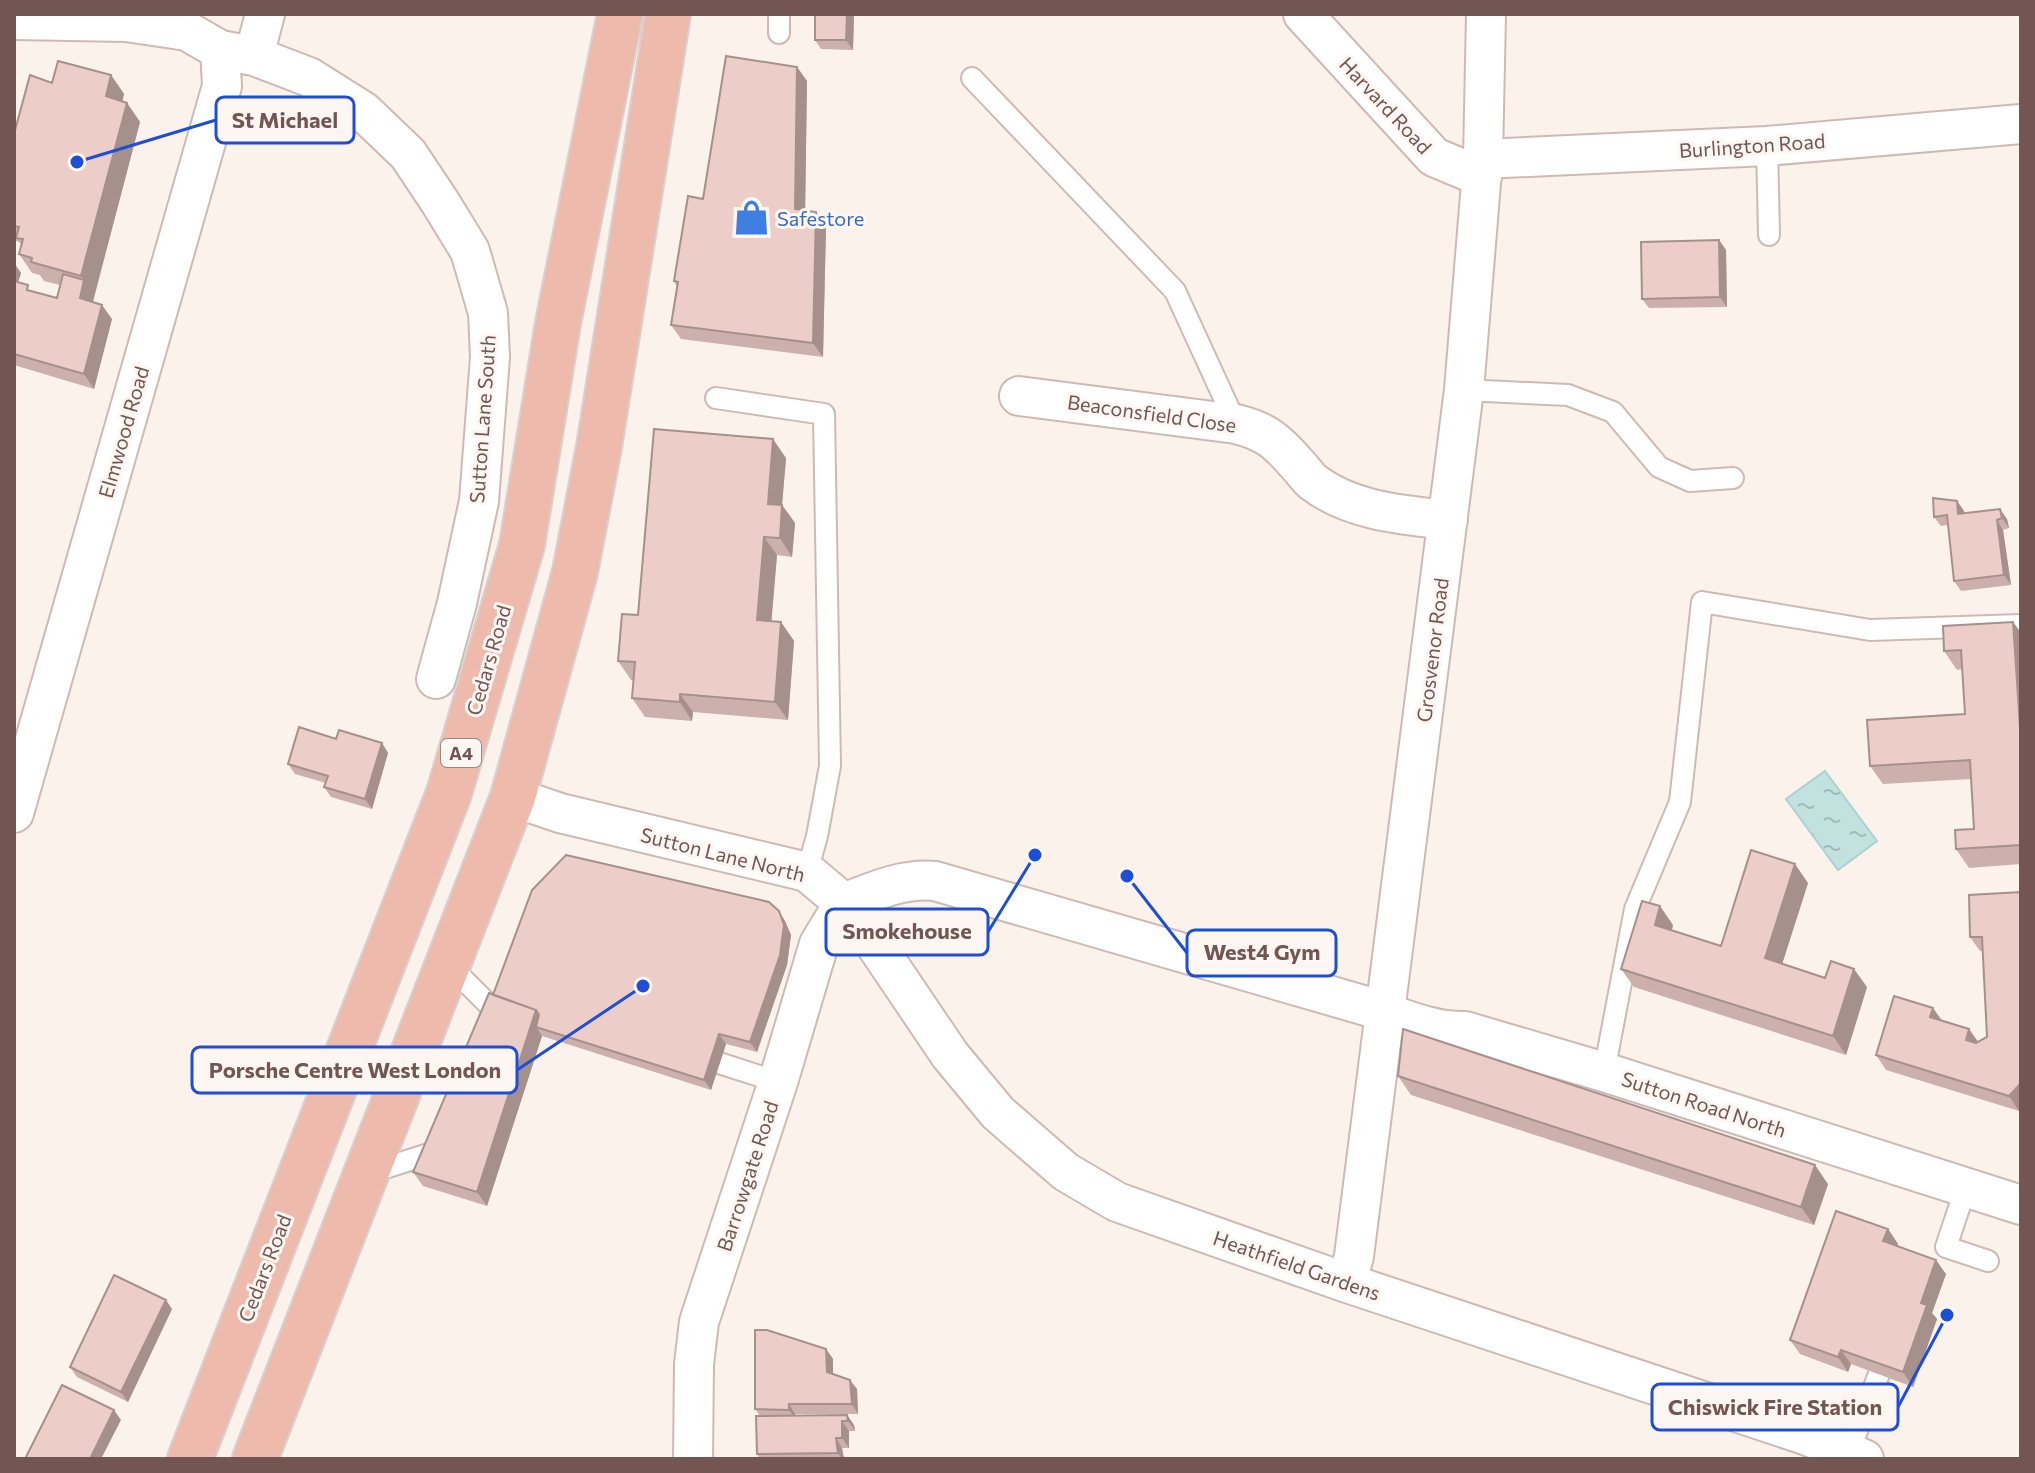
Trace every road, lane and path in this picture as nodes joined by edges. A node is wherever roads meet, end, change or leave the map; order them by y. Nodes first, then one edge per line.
1 (265, 14) edge
2 (620, 14) edge
3 (668, 14) edge
4 (1303, 14) edge
5 (1486, 14) edge
6 (14, 20) edge
7 (237, 53) junction
8 (972, 78) dead end
9 (2021, 124) edge
10 (1767, 146) junction
11 (1483, 168) junction
12 (1769, 235) dead end
13 (1464, 390) junction
14 (1019, 396) dead end
15 (716, 398) dead end
16 (1236, 424) junction
17 (1733, 478) dead end
18 (1448, 520) junction
19 (2021, 625) edge
20 (436, 679) dead end
21 (513, 797) junction
22 (14, 813) edge
23 (807, 872) junction
24 (844, 903) junction
25 (448, 964) junction
26 (1386, 1012) junction
27 (497, 1013) edge
28 (719, 1063) edge
29 (1604, 1072) junction
30 (778, 1082) junction
31 (438, 1151) edge
32 (366, 1174) junction
33 (1966, 1187) junction
34 (2021, 1205) edge
35 (1988, 1261) dead end
36 (1347, 1283) junction
37 (1879, 1374) edge
38 (1857, 1456) edge
39 (190, 1459) edge
40 (255, 1459) edge
41 (693, 1459) edge

1 - 7 street, Elmwood Road
2 - 39 highway, Cedars Road / A4
3 - 21 highway
4 - 11 street, Harvard Road
5 - 11 street, Grosvenor Road
6 - 7 street, Sutton Lane South
7 - 20 street, Sutton Lane South
7 - 22 street, Elmwood Road
8 - 16 lane
9 - 10 street, Burlington Road
10 - 11 street, Burlington Road
10 - 12 lane
11 - 13 street, Grosvenor Road
13 - 17 lane
13 - 18 street, Grosvenor Road
14 - 16 street, Beaconsfield Close
15 - 23 lane
16 - 18 street, Beaconsfield Close
18 - 26 street, Grosvenor Road
19 - 29 lane
21 - 23 street, Sutton Lane North
21 - 25 highway
23 - 24 street, Sutton Lane North
24 - 26 street
24 - 30 street, Barrowgate Road
24 - 36 street, Heathfield Gardens
25 - 27 lane
25 - 32 highway
26 - 29 street, Sutton Road North
26 - 36 street, Grosvenor Road
28 - 30 lane
29 - 33 street, Sutton Road North
30 - 41 street, Barrowgate Road
31 - 32 lane
32 - 40 highway
33 - 34 street, Sutton Road North
33 - 35 lane
36 - 38 street, Heathfield Gardens
37 - 38 lane

